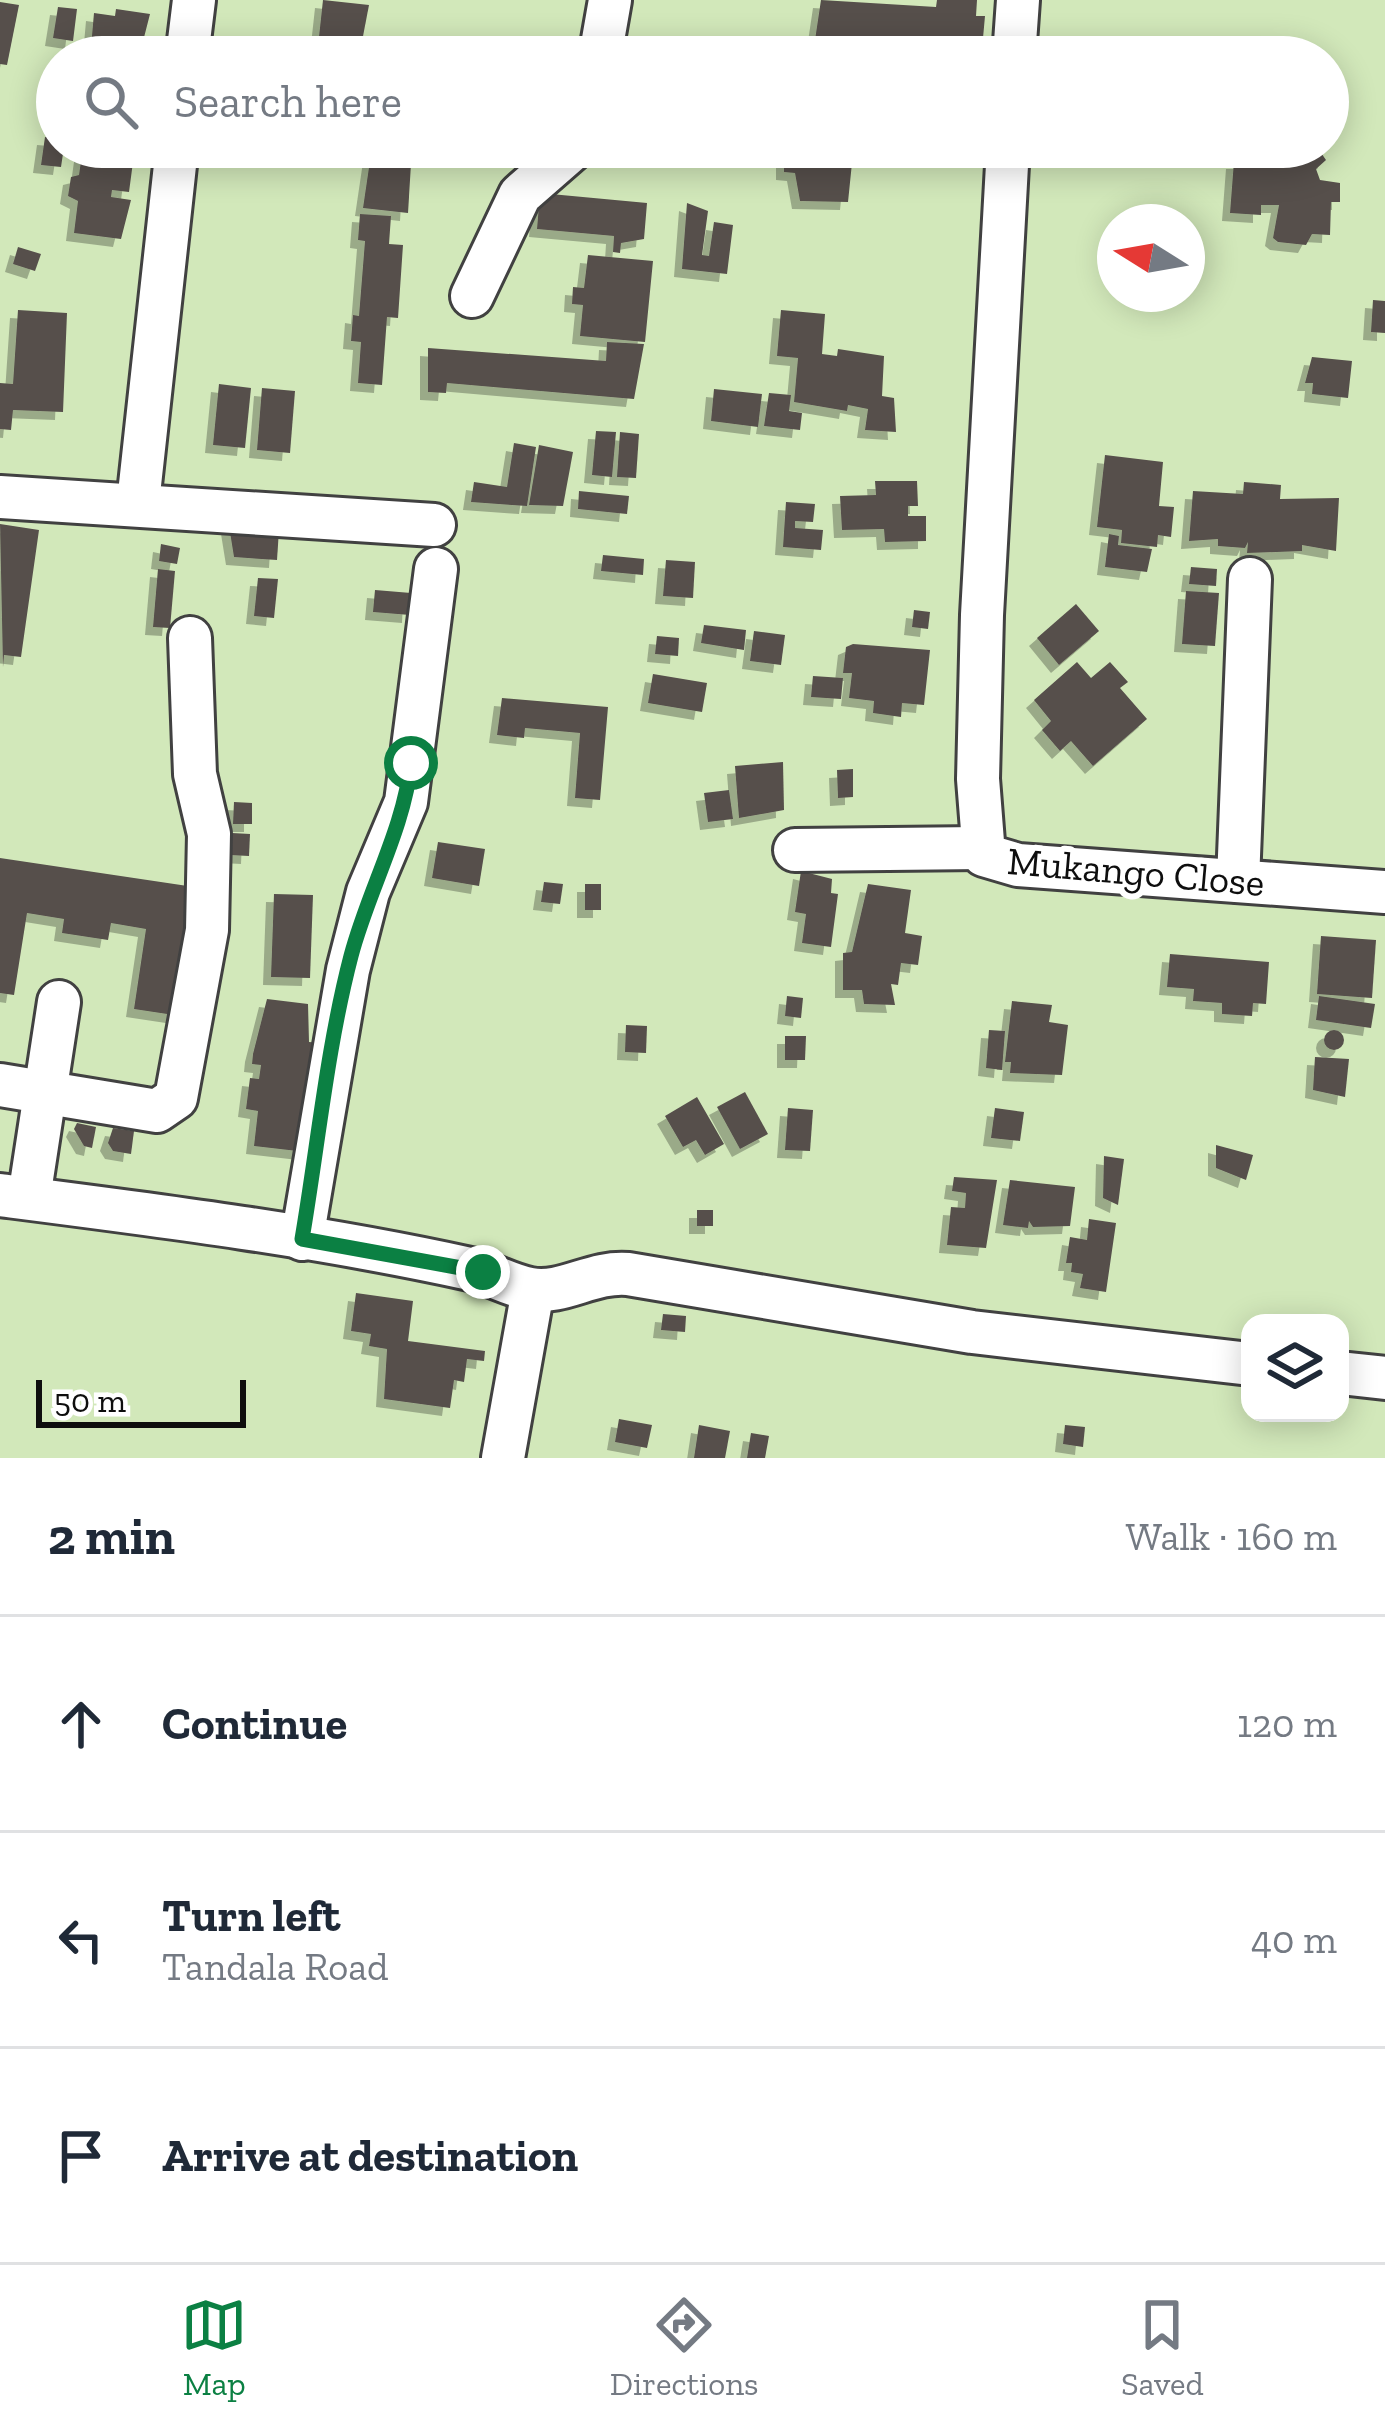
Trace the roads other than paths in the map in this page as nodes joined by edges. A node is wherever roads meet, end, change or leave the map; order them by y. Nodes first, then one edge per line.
1 (194, 0) edge
2 (610, 0) edge
3 (1018, 0) edge
4 (190, 36) edge
5 (604, 36) edge
6 (1015, 36) edge
7 (175, 168) edge
8 (551, 168) edge
9 (1006, 168) edge
10 (472, 296) dead end
11 (0, 497) edge
12 (138, 503) junction
13 (434, 525) dead end
14 (436, 569) dead end
15 (1250, 579) dead end
16 (190, 638) dead end
17 (981, 848) junction
18 (795, 850) dead end
19 (1238, 881) junction
20 (1385, 892) edge
21 (59, 1002) dead end
22 (0, 1085) edge
23 (46, 1092) junction
24 (15, 1196) edge
25 (302, 1239) junction
26 (533, 1290) junction
27 (1241, 1363) edge
28 (1349, 1374) edge
29 (1385, 1378) edge
30 (503, 1458) edge

1 - 4 street
2 - 5 street
3 - 6 street
7 - 12 street
8 - 10 street
9 - 17 street, Mukango Close
11 - 12 street
12 - 13 street
14 - 25 street
15 - 19 street
16 - 23 street
17 - 18 street
17 - 19 street, Mukango Close
19 - 20 street, Mukango Close
21 - 23 street
22 - 23 street
23 - 24 street
24 - 25 street
25 - 26 street
26 - 27 street
26 - 30 street
28 - 29 street

